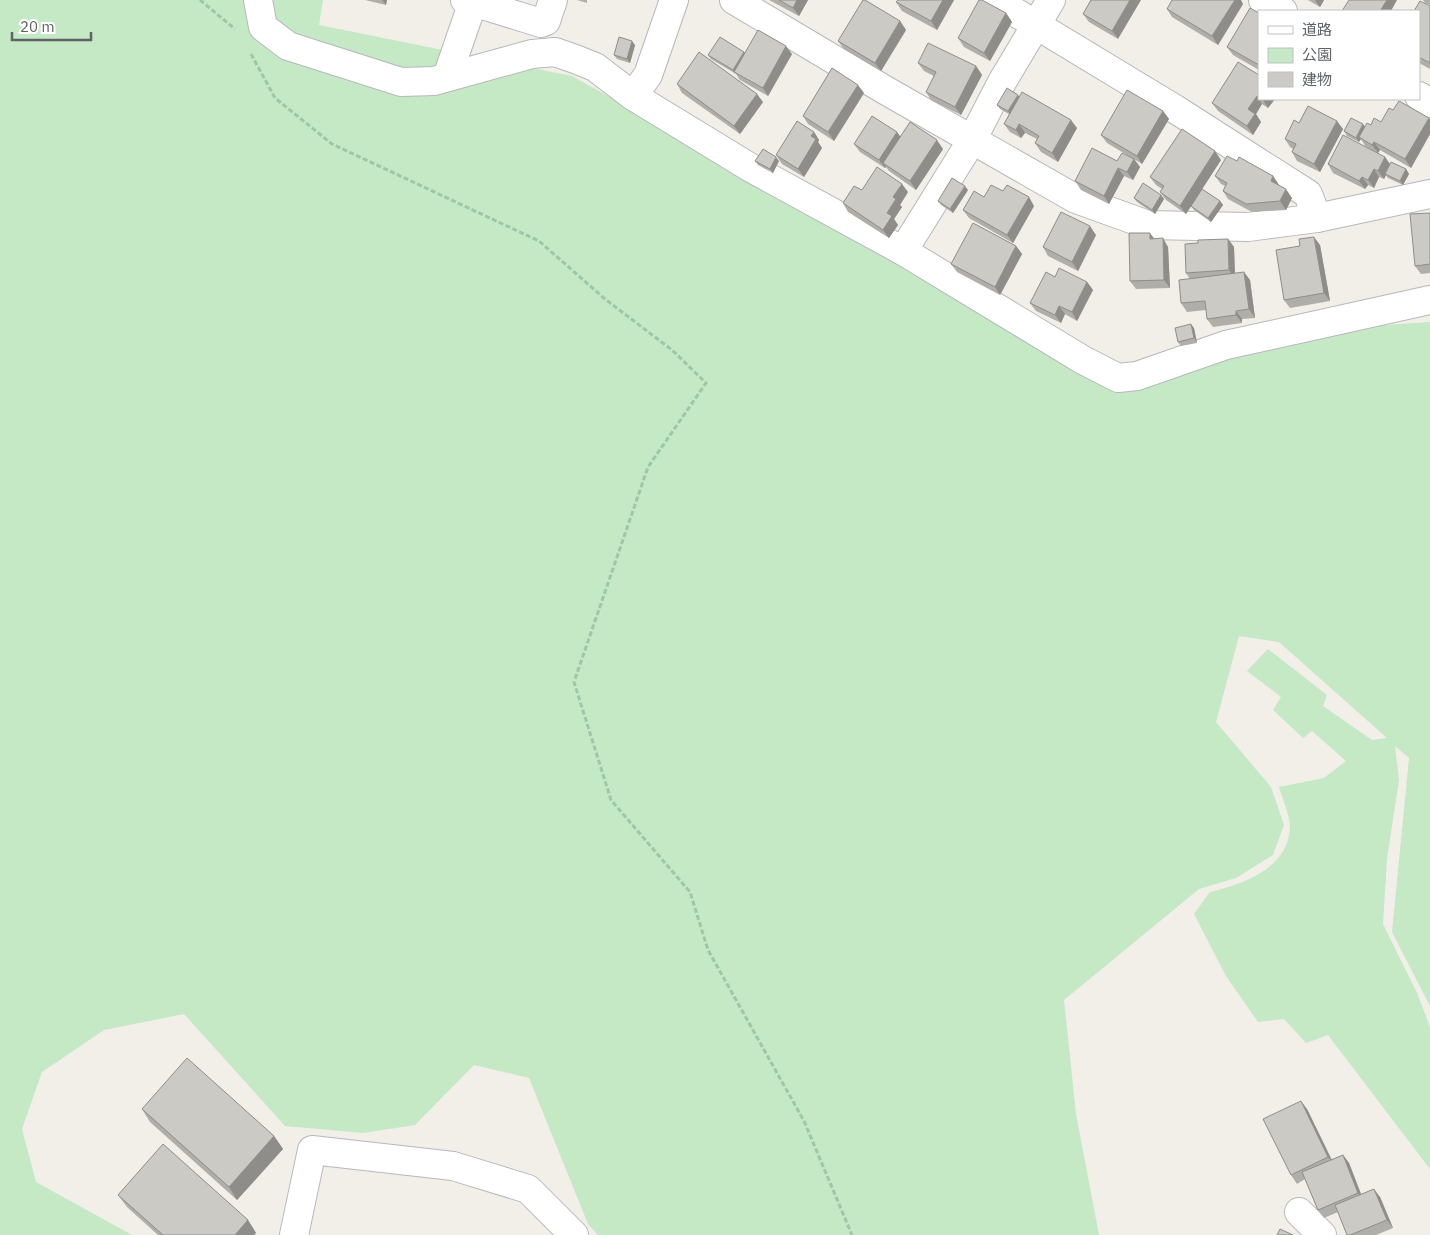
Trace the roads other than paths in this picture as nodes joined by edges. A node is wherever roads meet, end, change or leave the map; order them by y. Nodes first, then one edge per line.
1 (258, 0) edge
2 (553, 0) edge
3 (674, 0) edge
4 (734, 0) edge
5 (995, 0) edge
6 (1051, 0) edge
7 (1264, 0) edge
8 (469, 1) edge
9 (1281, 10) edge
10 (1035, 26) junction
11 (447, 77) junction
12 (633, 96) junction
13 (972, 140) junction
14 (1430, 194) edge
15 (1317, 218) junction
16 (903, 251) junction
17 (1430, 300) edge
18 (1299, 1212) dead end
19 (294, 1235) edge
20 (574, 1235) edge
21 (1322, 1235) edge

1 - 11 street
2 - 8 street
3 - 12 street
4 - 13 street
5 - 10 street
6 - 10 street
7 - 9 street
8 - 11 street
10 - 13 street
10 - 15 street
11 - 12 street
12 - 16 street
13 - 15 street
13 - 16 street
14 - 15 street
16 - 17 street
18 - 21 street
19 - 20 street

